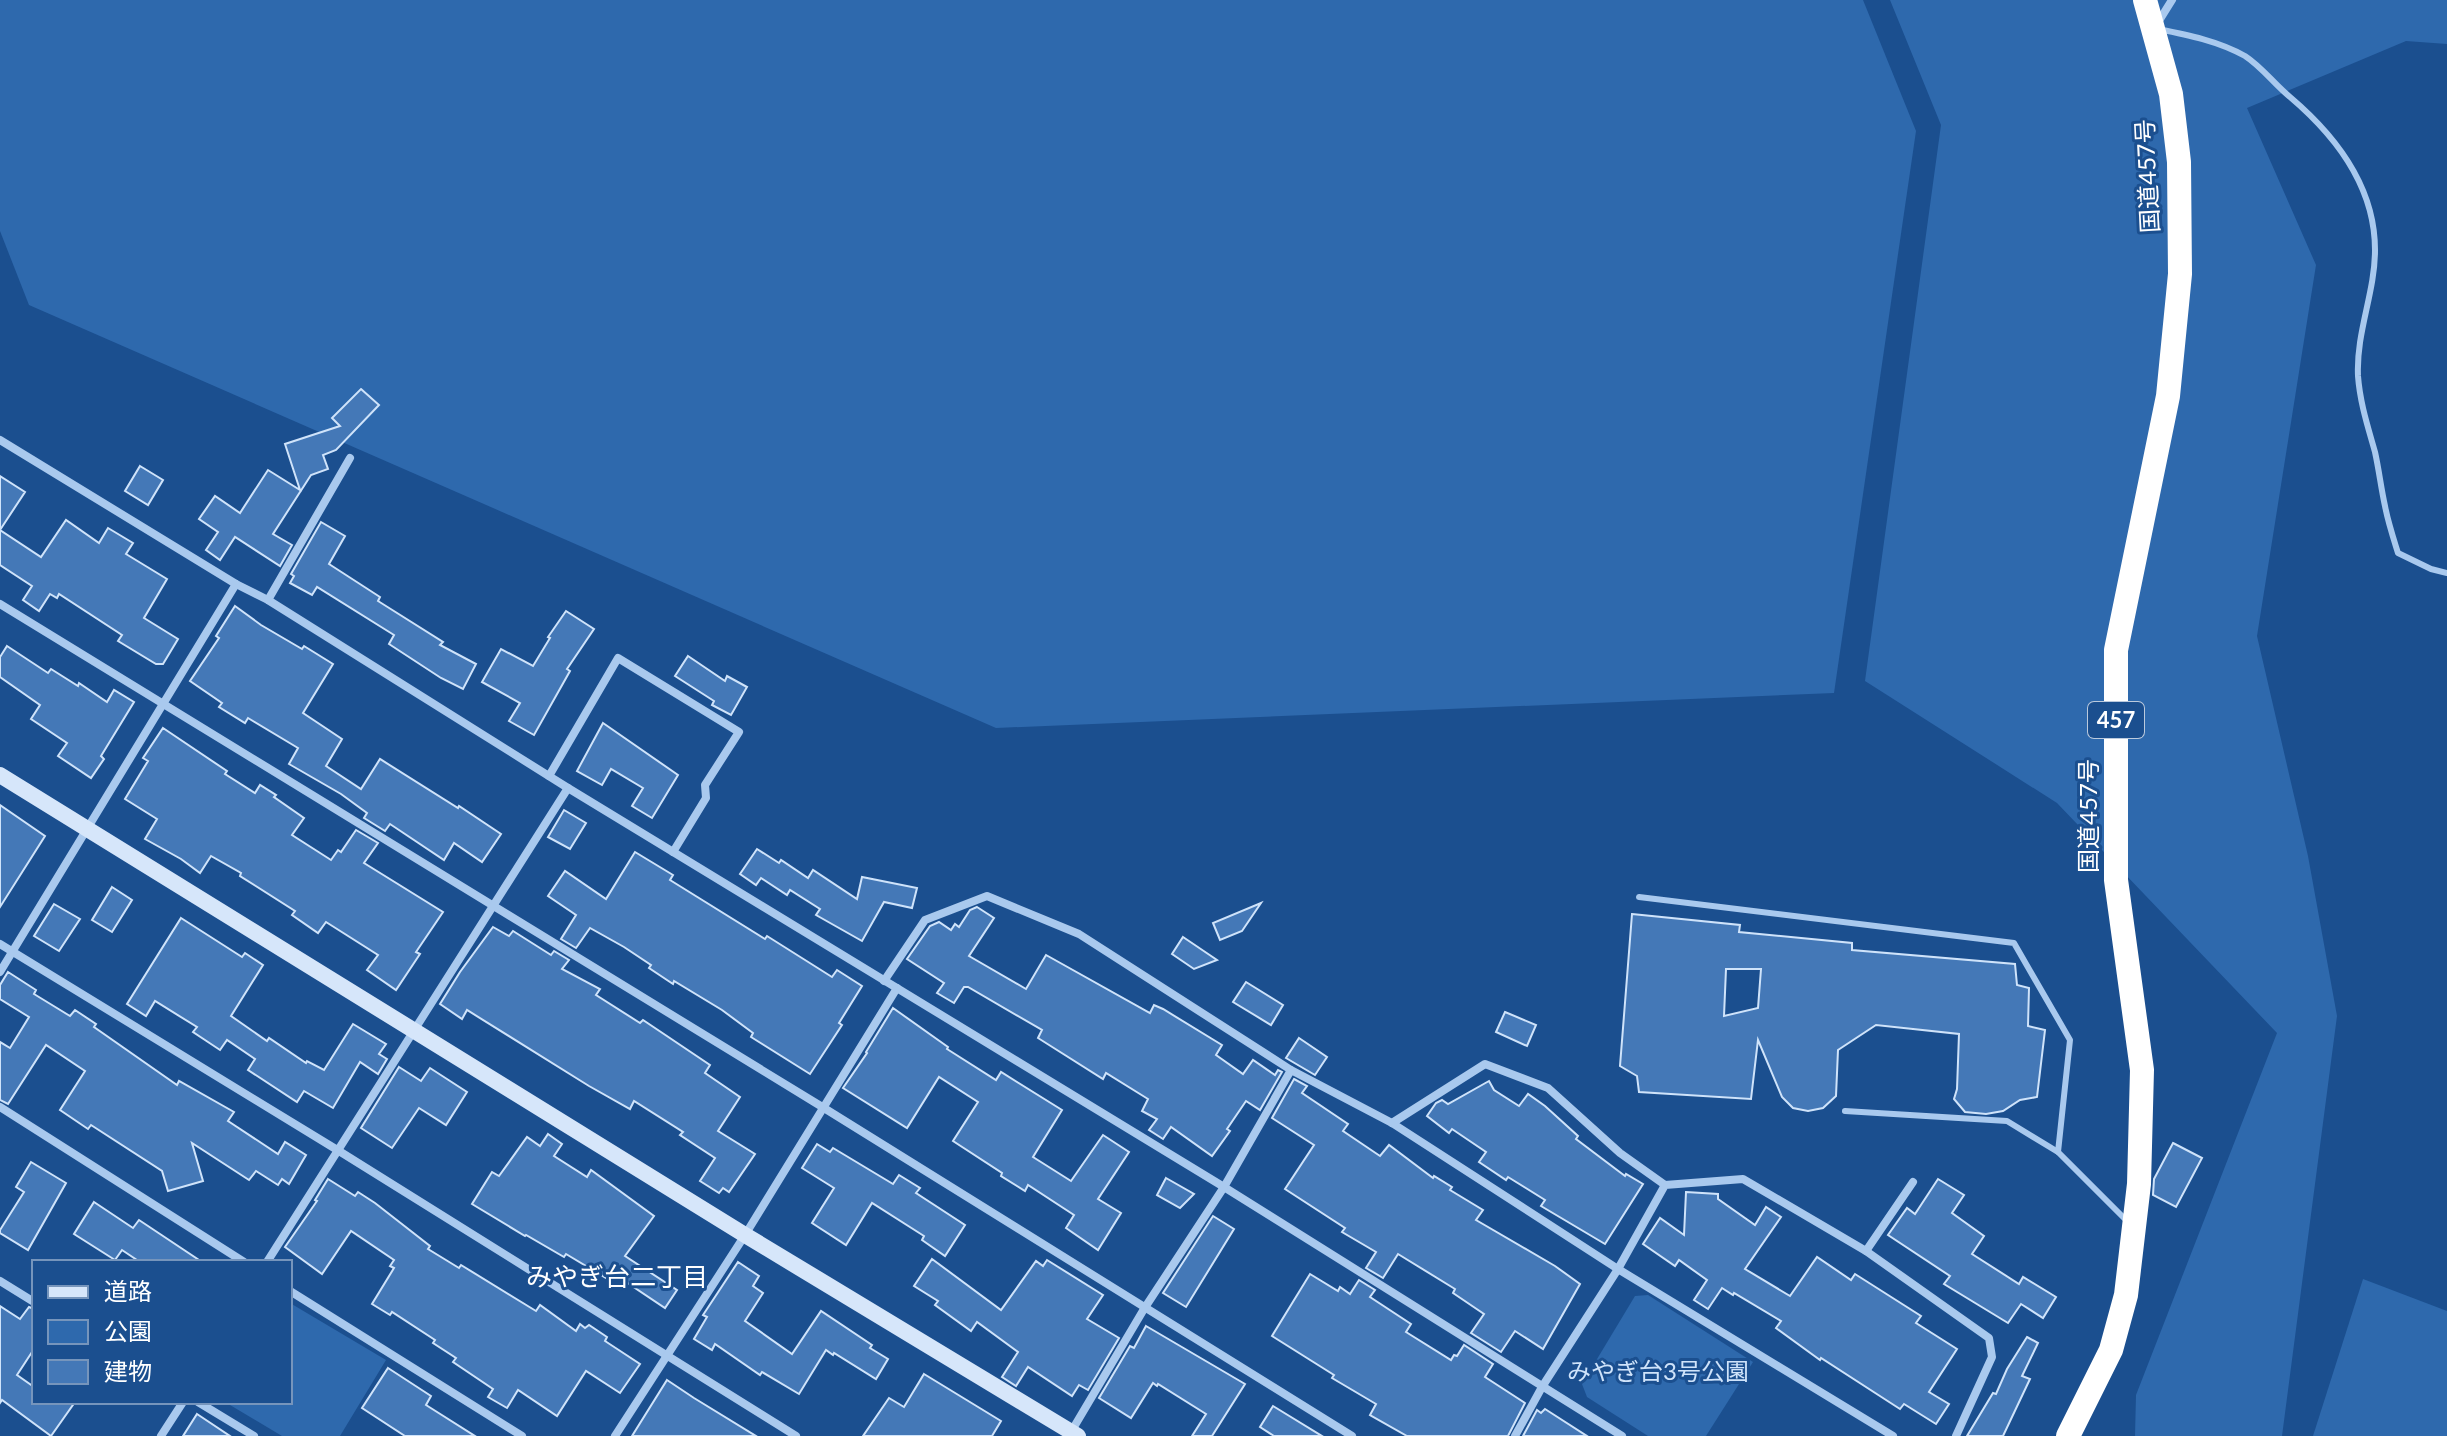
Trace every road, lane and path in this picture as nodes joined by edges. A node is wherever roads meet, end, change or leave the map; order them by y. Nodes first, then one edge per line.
1 (2145, 0) edge
2 (2172, 0) edge
3 (2154, 28) junction
4 (0, 440) edge
5 (350, 458) dead end
6 (2447, 573) edge
7 (236, 584) junction
8 (268, 600) junction
9 (0, 604) edge
10 (163, 704) junction
11 (0, 775) edge
12 (549, 776) junction
13 (568, 788) junction
14 (87, 829) junction
15 (673, 852) junction
16 (1639, 897) dead end
17 (493, 906) junction
18 (0, 944) edge
19 (13, 952) junction
20 (0, 972) edge
21 (884, 981) junction
22 (897, 988) junction
23 (415, 1030) junction
24 (1291, 1070) junction
25 (0, 1107) edge
26 (824, 1108) junction
27 (1845, 1111) dead end
28 (1392, 1123) junction
29 (339, 1151) junction
30 (2058, 1152) junction
31 (1913, 1182) dead end
32 (1665, 1185) junction
33 (1224, 1187) junction
34 (2134, 1229) junction
35 (745, 1235) junction
36 (1866, 1251) junction
37 (241, 1260) edge
38 (268, 1260) edge
39 (1618, 1269) junction
40 (0, 1281) edge
41 (292, 1292) edge
42 (32, 1301) edge
43 (1144, 1309) junction
44 (667, 1356) junction
45 (1542, 1387) junction
46 (182, 1404) edge
47 (201, 1404) edge
48 (1073, 1435) edge
49 (161, 1436) edge
50 (254, 1436) edge
51 (522, 1436) edge
52 (615, 1436) edge
53 (796, 1436) edge
54 (1352, 1436) edge
55 (1515, 1436) edge
56 (1622, 1436) edge
57 (1893, 1436) edge
58 (1956, 1436) edge
59 (2068, 1436) edge

1 - 3 highway, 国道457号 / 457
2 - 3 street
3 - 6 lane
3 - 34 highway, 国道457号 / 457
4 - 7 street
5 - 8 street
7 - 8 street
7 - 10 street
8 - 12 street
9 - 10 street
10 - 14 street
10 - 17 street
11 - 14 street
12 - 13 street
12 - 15 street
13 - 15 street
13 - 17 street
14 - 19 street
14 - 23 street
15 - 21 street
16 - 30 lane
17 - 23 street
17 - 26 street
18 - 19 street
19 - 20 street
19 - 29 street
21 - 22 street
21 - 24 street
22 - 26 street
22 - 33 street
23 - 29 street
23 - 35 street
24 - 28 street
24 - 33 street
25 - 37 street
26 - 35 street
26 - 43 street
27 - 30 lane
28 - 32 street
28 - 39 street
29 - 38 street
29 - 44 street
30 - 34 lane
31 - 36 street
32 - 36 street
32 - 39 street
33 - 43 street
33 - 45 street
34 - 59 highway, 国道457号 / 457
35 - 44 street
35 - 48 street
36 - 58 street
39 - 45 street
39 - 57 street
40 - 42 street
41 - 51 street
43 - 48 street
43 - 54 street
44 - 52 street
44 - 53 street
45 - 55 street
45 - 56 street
46 - 49 street
47 - 50 street

